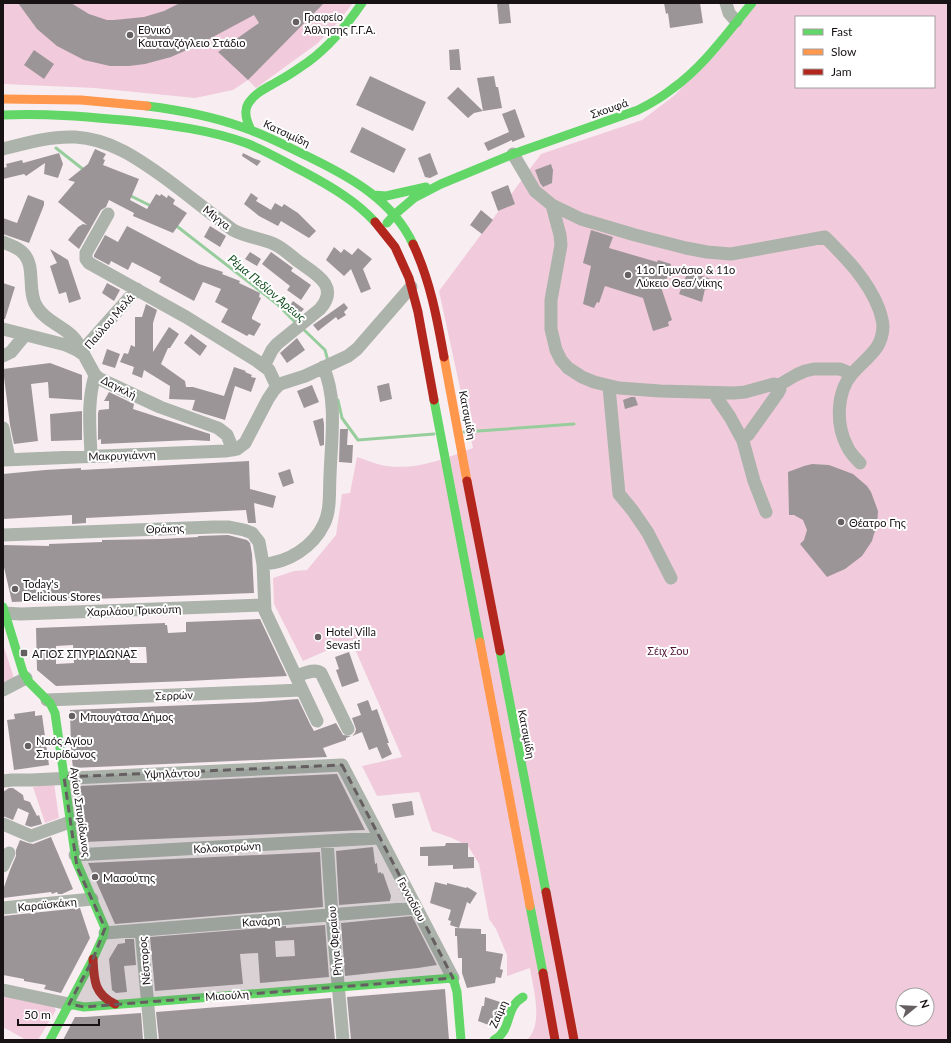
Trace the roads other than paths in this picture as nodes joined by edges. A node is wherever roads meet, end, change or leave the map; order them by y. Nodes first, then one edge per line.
1 (362, 3) edge
2 (726, 3) edge
3 (752, 3) edge
4 (736, 21) junction
5 (3, 99) edge
6 (3, 114) edge
7 (251, 130) junction
8 (3, 149) edge
9 (513, 154) junction
10 (441, 184) junction
11 (374, 195) junction
12 (552, 205) junction
13 (108, 214) dead end
14 (394, 215) junction
15 (382, 230) junction
16 (3, 242) edge
17 (411, 287) junction
18 (137, 289) junction
19 (3, 329) edge
20 (25, 335) junction
21 (81, 352) junction
22 (3, 356) edge
23 (327, 365) junction
24 (264, 366) junction
25 (95, 374) junction
26 (852, 374) junction
27 (779, 385) junction
28 (277, 387) junction
29 (609, 387) junction
30 (716, 392) junction
31 (3, 428) edge
32 (743, 440) junction
33 (237, 449) junction
34 (90, 456) junction
35 (6, 460) edge
36 (860, 463) dead end
37 (766, 512) dead end
38 (3, 535) edge
39 (263, 564) junction
40 (671, 578) dead end
41 (264, 605) junction
42 (4, 611) edge
43 (296, 676) junction
44 (26, 678) junction
45 (3, 690) edge
46 (302, 690) junction
47 (47, 700) junction
48 (317, 721) dead end
49 (348, 729) dead end
50 (342, 765) joint
51 (64, 777) junction
52 (3, 781) edge
53 (70, 822) junction
54 (3, 824) edge
55 (379, 838) junction
56 (327, 841) junction
57 (8, 853) dead end
58 (75, 855) junction
59 (3, 866) edge
60 (92, 899) junction
61 (3, 908) edge
62 (416, 908) junction
63 (332, 915) junction
64 (141, 930) junction
65 (105, 933) junction
66 (93, 959) junction
67 (453, 978) junction
68 (338, 987) junction
69 (3, 990) edge
70 (523, 997) dead end
71 (147, 1001) junction
72 (69, 1004) junction
73 (115, 1004) junction
74 (50, 1040) edge
75 (151, 1040) edge
76 (343, 1040) edge
77 (461, 1040) edge
78 (494, 1040) edge
79 (555, 1040) edge
80 (574, 1040) edge

1 - 7 main road
2 - 4 street
3 - 4 main road, Σκουφά
4 - 9 main road, Σκουφά
5 - 7 main road, Κατσιμίδη
6 - 15 main road
7 - 11 main road, Κατσιμίδη
8 - 24 street, Μίγγα
9 - 10 main road, Σκουφά
9 - 12 street
10 - 11 main road, Σκουφά
10 - 14 main road, Σκουφά
11 - 14 main road, Κατσιμίδη
12 - 26 street
12 - 29 street
13 - 18 street, Παύλου Μελά
14 - 15 main road, Σκουφά
14 - 80 main road, Κατσιμίδη
15 - 17 main road
16 - 21 street, Παύλου Μελά
17 - 23 street
17 - 79 main road
18 - 21 street, Παύλου Μελά
18 - 24 street, Παύλου Μελά
19 - 20 street
20 - 21 street
20 - 22 street
21 - 25 street, Δαγκλή
23 - 28 street
23 - 39 street
24 - 28 street, Παύλου Μελά
25 - 33 street, Δαγκλή
25 - 34 street
26 - 27 street
26 - 36 street
27 - 30 street
27 - 32 street
28 - 33 street
29 - 30 street
29 - 40 street
30 - 32 street
31 - 35 street
32 - 37 street
33 - 34 street, Μακρυγιάννη
34 - 35 street, Μακρυγιάννη
38 - 39 street, Θράκης
39 - 41 street, Θράκης
41 - 42 street, Χαριλάου Τρικούπη
41 - 43 street, Θράκης
42 - 44 main road, Αγίου Σπυρίδωνος
43 - 46 street, Θράκης
43 - 49 street
44 - 45 street
44 - 47 main road, Αγίου Σπυρίδωνος
46 - 47 street, Σερρών
46 - 48 street, Θράκης
47 - 51 main road, Αγίου Σπυρίδωνος
50 - 51 street, Υψηλάντου
50 - 55 street, Γενναδίου
51 - 52 street, Υψηλάντου
51 - 53 main road, Αγίου Σπυρίδωνος
53 - 54 street
53 - 58 main road, Αγίου Σπυρίδωνος
55 - 56 street, Κολοκοτρώνη
55 - 62 street, Γενναδίου
56 - 58 street, Κολοκοτρώνη
56 - 63 street, Ρήγα Φεραίου
57 - 59 street
58 - 60 main road, Αγίου Σπυρίδωνος
60 - 61 street, Καραϊσκάκη
60 - 65 main road, Αγίου Σπυρίδωνος
62 - 63 street, Κανάρη
62 - 67 street, Γενναδίου
63 - 64 street, Κανάρη
63 - 68 street, Ρήγα Φεραίου
64 - 65 street, Κανάρη
64 - 71 street, Νέστορος
65 - 66 main road
66 - 72 main road
66 - 73 main road
67 - 68 main road, Μιαούλη
67 - 77 main road, Γενναδίου
68 - 71 main road, Μιαούλη
68 - 76 street, Ρήγα Φεραίου
69 - 72 street, Μιαούλη
70 - 78 main road, Ζαΐμη
71 - 73 main road, Μιαούλη
71 - 75 street, Νέστορος
72 - 73 main road, Μιαούλη
72 - 74 main road

